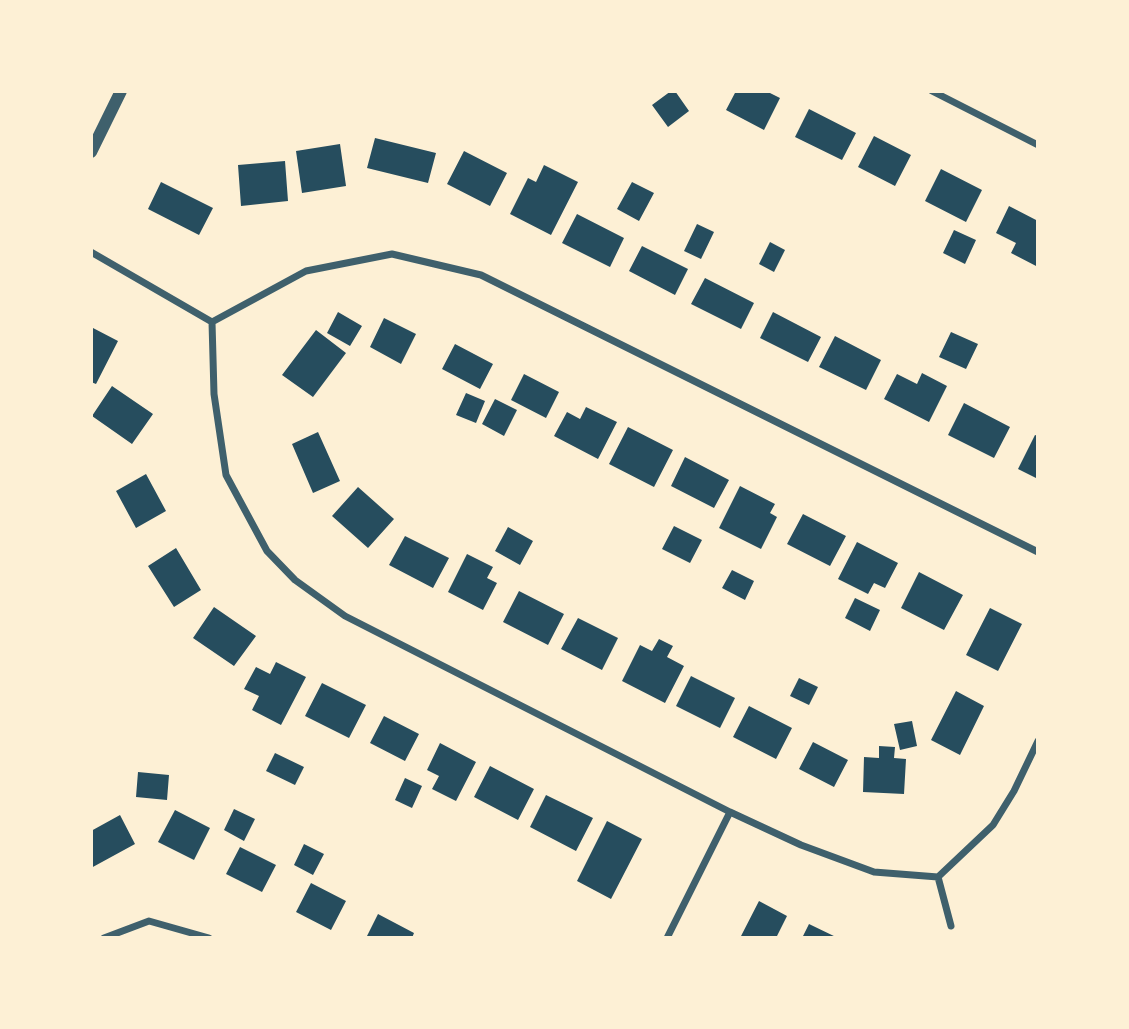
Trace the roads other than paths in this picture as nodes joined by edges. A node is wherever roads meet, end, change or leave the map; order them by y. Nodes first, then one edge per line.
1 (121, 91) edge
2 (932, 91) edge
3 (1038, 145) edge
4 (91, 152) edge
5 (91, 252) edge
6 (212, 322) junction
7 (1038, 552) edge
8 (1038, 741) edge
9 (730, 812) junction
10 (938, 877) junction
11 (951, 926) dead end
12 (104, 938) edge
13 (209, 938) edge
14 (667, 938) edge

1 - 4 street
2 - 3 street
5 - 6 street
6 - 7 street
6 - 9 street
8 - 10 street
9 - 10 street
9 - 14 street
10 - 11 street
12 - 13 street

